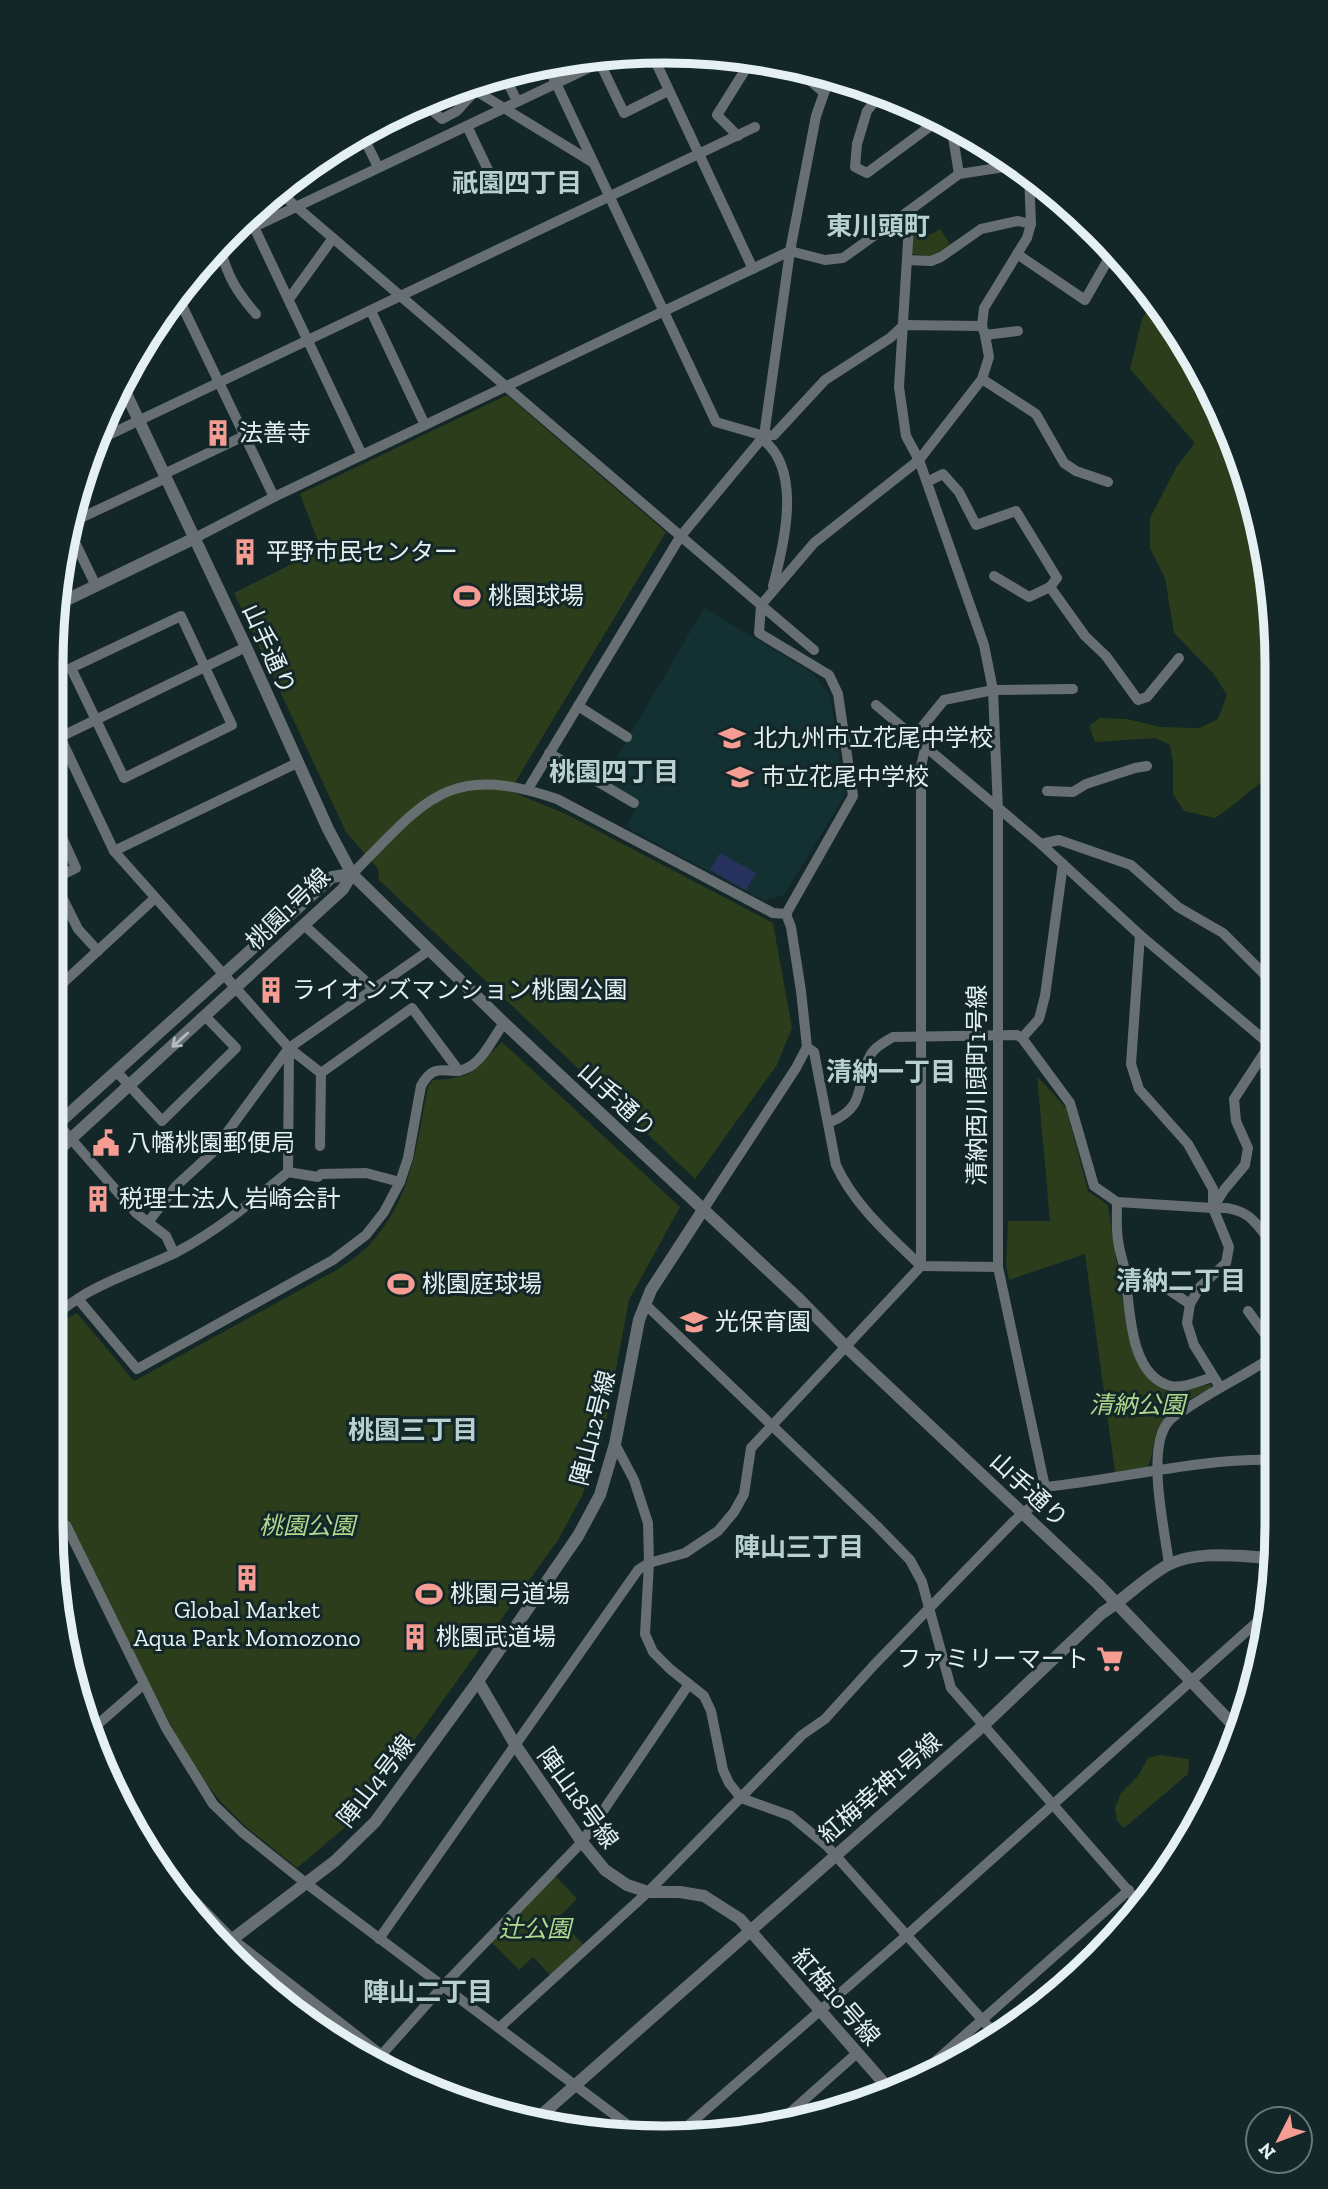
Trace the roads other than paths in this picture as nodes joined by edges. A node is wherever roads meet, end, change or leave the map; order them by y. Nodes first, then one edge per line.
1 (656, 63) edge
2 (602, 66) edge
3 (588, 68) edge
4 (746, 69) edge
5 (552, 74) edge
6 (811, 81) edge
7 (508, 83) edge
8 (556, 83) junction
9 (826, 85) edge
10 (668, 91) junction
11 (823, 92) junction
12 (478, 93) edge
13 (465, 97) edge
14 (517, 101) junction
15 (874, 102) edge
16 (503, 108) junction
17 (435, 113) dead end
18 (467, 126) junction
19 (931, 126) edge
20 (755, 127) dead end
21 (738, 136) junction
22 (953, 137) edge
23 (366, 143) edge
24 (699, 155) junction
25 (592, 162) junction
26 (378, 167) junction
27 (1003, 167) edge
28 (490, 174) dead end
29 (958, 174) junction
30 (1030, 187) edge
31 (610, 196) junction
32 (286, 197) edge
33 (297, 207) junction
34 (910, 210) junction
35 (1031, 224) junction
36 (254, 228) junction
37 (248, 231) edge
38 (333, 238) junction
39 (790, 251) junction
40 (1017, 254) junction
41 (223, 256) edge
42 (907, 260) junction
43 (1108, 260) edge
44 (752, 269) junction
45 (402, 296) junction
46 (289, 299) junction
47 (182, 305) edge
48 (665, 310) junction
49 (371, 311) junction
50 (256, 314) dead end
51 (904, 325) junction
52 (984, 331) junction
53 (1018, 331) dead end
54 (308, 340) junction
55 (982, 379) junction
56 (218, 383) junction
57 (507, 387) junction
58 (127, 395) edge
59 (138, 420) junction
60 (425, 425) junction
61 (109, 435) edge
62 (244, 436) junction
63 (763, 437) junction
64 (362, 455) junction
65 (919, 460) junction
66 (165, 476) junction
67 (927, 482) junction
68 (1108, 482) dead end
69 (274, 497) junction
70 (81, 518) edge
71 (680, 537) junction
72 (195, 538) junction
73 (76, 542) edge
74 (994, 576) dead end
75 (96, 586) junction
76 (1049, 587) junction
77 (772, 590) junction
78 (67, 600) edge
79 (761, 605) junction
80 (246, 647) junction
81 (814, 650) dead end
82 (1179, 658) dead end
83 (205, 667) junction
84 (993, 690) junction
85 (1073, 690) dead end
86 (876, 705) dead end
87 (578, 706) junction
88 (95, 719) junction
89 (63, 735) edge
90 (627, 737) dead end
91 (914, 737) junction
92 (925, 748) junction
93 (63, 753) edge
94 (550, 753) junction
95 (297, 763) junction
96 (1147, 766) dead end
97 (528, 789) junction
98 (1047, 791) dead end
99 (634, 803) dead end
100 (998, 810) junction
101 (63, 839) edge
102 (1041, 844) junction
103 (114, 851) junction
104 (1063, 864) junction
105 (63, 874) edge
106 (352, 874) junction
107 (155, 898) junction
108 (63, 899) edge
109 (786, 914) junction
110 (304, 925) junction
111 (1140, 934) junction
112 (98, 951) junction
113 (428, 951) junction
114 (225, 975) junction
115 (1265, 975) edge
116 (63, 983) edge
117 (236, 989) junction
118 (374, 989) junction
119 (206, 1017) junction
120 (504, 1023) junction
121 (922, 1035) junction
122 (999, 1035) junction
123 (1022, 1038) junction
124 (1265, 1040) edge
125 (807, 1047) junction
126 (289, 1048) junction
127 (1265, 1056) edge
128 (116, 1071) junction
129 (459, 1071) junction
130 (321, 1073) junction
131 (130, 1085) junction
132 (63, 1119) edge
133 (830, 1122) junction
134 (63, 1133) edge
135 (71, 1138) junction
136 (63, 1146) edge
137 (320, 1146) dead end
138 (288, 1172) junction
139 (400, 1182) junction
140 (1116, 1202) junction
141 (1213, 1208) junction
142 (703, 1210) junction
143 (149, 1221) junction
144 (1265, 1235) edge
145 (174, 1253) junction
146 (921, 1266) junction
147 (998, 1267) junction
148 (1126, 1286) junction
149 (78, 1299) junction
150 (645, 1304) junction
151 (1190, 1304) junction
152 (63, 1308) edge
153 (1248, 1311) dead end
154 (1265, 1334) edge
155 (845, 1346) junction
156 (1265, 1362) edge
157 (1213, 1377) junction
158 (1220, 1387) junction
159 (771, 1424) junction
160 (615, 1444) junction
161 (1265, 1460) edge
162 (1157, 1470) junction
163 (1045, 1487) junction
164 (1023, 1513) junction
165 (63, 1527) edge
166 (1264, 1558) edge
167 (649, 1563) junction
168 (1170, 1564) junction
169 (1118, 1604) junction
170 (930, 1607) junction
171 (1257, 1622) edge
172 (1191, 1679) junction
173 (478, 1681) junction
174 (144, 1684) junction
175 (690, 1684) junction
176 (1231, 1723) edge
177 (985, 1724) junction
178 (97, 1725) edge
179 (516, 1746) junction
180 (741, 1798) junction
181 (1054, 1804) junction
182 (582, 1842) junction
183 (835, 1856) junction
184 (307, 1884) junction
185 (1129, 1890) junction
186 (648, 1892) junction
187 (1135, 1898) edge
188 (750, 1931) junction
189 (907, 1935) junction
190 (379, 1939) junction
191 (231, 1941) edge
192 (238, 1949) edge
193 (443, 1986) junction
194 (820, 2010) junction
195 (982, 2019) junction
196 (499, 2028) junction
197 (991, 2029) edge
198 (359, 2043) edge
199 (857, 2053) junction
200 (382, 2055) edge
201 (935, 2061) edge
202 (884, 2084) edge
203 (575, 2085) junction
204 (791, 2112) edge
205 (543, 2113) edge
206 (628, 2125) edge
207 (688, 2125) edge

1 - 10 street
2 - 10 street
3 - 8 street
4 - 21 street
5 - 8 street
6 - 11 street
7 - 14 street
8 - 14 street
8 - 25 street
9 - 11 street
10 - 24 street
11 - 39 street
12 - 16 street
13 - 17 street
14 - 16 street
15 - 19 street
16 - 18 street
16 - 25 street
18 - 26 street
18 - 28 street
20 - 21 street
21 - 24 street
22 - 29 street
23 - 26 street
24 - 31 street
24 - 44 street
25 - 31 street
26 - 33 street
27 - 29 street
29 - 34 street
30 - 35 street
31 - 45 street
31 - 48 street
32 - 33 street
33 - 36 street
33 - 38 street
34 - 39 street
34 - 42 street, 清納西川頭町1号線
35 - 40 street
35 - 42 street
36 - 37 street
36 - 46 street
38 - 45 street
38 - 46 street
39 - 44 street
39 - 63 street
40 - 43 street
40 - 52 street
41 - 50 street
42 - 51 street, 清納西川頭町1号線
44 - 48 street
45 - 49 street
45 - 57 street
46 - 54 street
47 - 56 street
48 - 57 street
48 - 63 street
49 - 54 street
49 - 60 street
51 - 52 street
51 - 63 street
51 - 65 street, 清納西川頭町1号線
52 - 53 street
52 - 55 street
54 - 56 street
54 - 64 street
55 - 65 street
55 - 68 street
56 - 59 street
56 - 62 street
57 - 60 street
57 - 71 street
58 - 59 street, 山手通り
59 - 61 street
59 - 66 street, 山手通り
60 - 64 street
62 - 66 street
62 - 69 street
63 - 71 street
63 - 77 street
64 - 69 street
65 - 67 street, 清納西川頭町1号線
65 - 77 street
66 - 70 street
66 - 72 street, 山手通り
67 - 76 street
67 - 84 street, 清納西川頭町1号線
69 - 72 street
71 - 79 street
71 - 87 street
72 - 75 street
72 - 80 street, 山手通り
73 - 75 street
74 - 76 street
75 - 78 street
76 - 82 street
77 - 79 street
79 - 81 street
79 - 109 street
80 - 83 street
80 - 95 street, 山手通り
83 - 88 street
83 - 88 street
83 - 88 street
84 - 85 street
84 - 91 street
84 - 100 street, 清納西川頭町1号線
86 - 91 street
87 - 90 street
87 - 94 street
88 - 89 street
91 - 92 street
92 - 100 street
92 - 121 street
93 - 103 street
94 - 97 street
94 - 99 street
95 - 103 street
95 - 106 street, 山手通り
96 - 98 street
97 - 106 street
97 - 109 street
100 - 102 street
100 - 122 street, 清納西川頭町1号線
101 - 105 street
102 - 104 street
102 - 115 street
103 - 107 street
104 - 111 street
104 - 123 street
106 - 110 street, 桃園1号線
106 - 113 street, 山手通り
106 - 114 street, 桃園1号線
107 - 112 street
107 - 114 street
108 - 112 street
109 - 125 street
110 - 117 street, 桃園1号線
110 - 118 street
111 - 124 street
111 - 141 street
112 - 116 street
113 - 118 street
113 - 120 street, 山手通り
114 - 117 street
114 - 128 street, 桃園1号線
117 - 119 street, 桃園1号線
117 - 126 street
118 - 126 street
119 -> 131 street, 桃園1号線
119 - 131 street
120 - 129 street
120 - 142 street, 山手通り
121 - 122 street
121 - 133 street
121 - 146 street
122 - 123 street
122 - 147 street, 清納西川頭町1号線
123 - 140 street
125 - 133 street
125 - 142 street
126 - 130 street
126 - 138 street
126 - 143 street
127 - 141 street
128 - 131 street
128 - 132 street, 桃園1号線
129 - 130 street
129 - 139 street
130 - 137 street
131 - 135 street, 桃園1号線
133 - 146 street
134 - 135 street
135 - 136 street, 桃園1号線
135 - 143 street
138 - 139 street
138 - 145 street
139 - 149 street
140 - 141 street
140 - 148 street
141 - 144 street
141 - 151 street
142 - 150 street, 陣山12号線
142 - 155 street, 山手通り
143 - 145 street
145 - 149 street
146 - 147 street
146 - 155 street
147 - 163 street, 清納西川頭町1号線
148 - 151 street
148 - 157 street
149 - 152 street
150 - 159 street
150 - 160 street, 陣山12号線
151 - 157 street
153 - 154 street
155 - 159 street
155 - 164 street, 山手通り
156 - 158 street
157 - 158 street
158 - 162 street
159 - 167 street
159 - 170 street
160 - 167 street
160 - 173 street, 陣山12号線
161 - 162 street
162 - 163 street
162 - 168 street
163 - 164 street
164 - 169 street, 山手通り
164 - 170 street
165 - 174 street
166 - 168 street, 紅梅幸神1号線
167 - 175 street
167 - 179 street
168 - 169 street, 紅梅幸神1号線
169 - 172 street, 山手通り
169 - 177 street, 紅梅幸神1号線
170 - 177 street
170 - 180 street
171 - 172 street
172 - 176 street, 山手通り
172 - 181 street
173 - 179 street, 陣山18号線
173 - 184 street, 陣山4号線
174 - 178 street
174 - 184 street
175 - 180 street
175 - 182 street
177 - 181 street
177 - 183 street, 紅梅幸神1号線
179 - 182 street, 陣山18号線
179 - 190 street
180 - 183 street
180 - 186 street
181 - 185 street
181 - 189 street
182 - 186 street, 陣山18号線
182 - 193 street
183 - 188 street, 紅梅幸神1号線
183 - 189 street
184 - 190 street
184 - 191 street, 陣山4号線
185 - 187 street
185 - 195 street
186 - 188 street, 陣山18号線
186 - 196 street
188 - 194 street, 紅梅10号線
188 - 203 street, 紅梅幸神1号線
189 - 194 street
189 - 195 street
190 - 193 street
192 - 198 street
193 - 196 street
193 - 200 street
194 - 199 street, 紅梅10号線
194 - 207 street
195 - 197 street
195 - 201 street
196 - 203 street
199 - 202 street, 紅梅10号線
199 - 204 street
203 - 205 street, 紅梅幸神1号線
203 - 206 street

